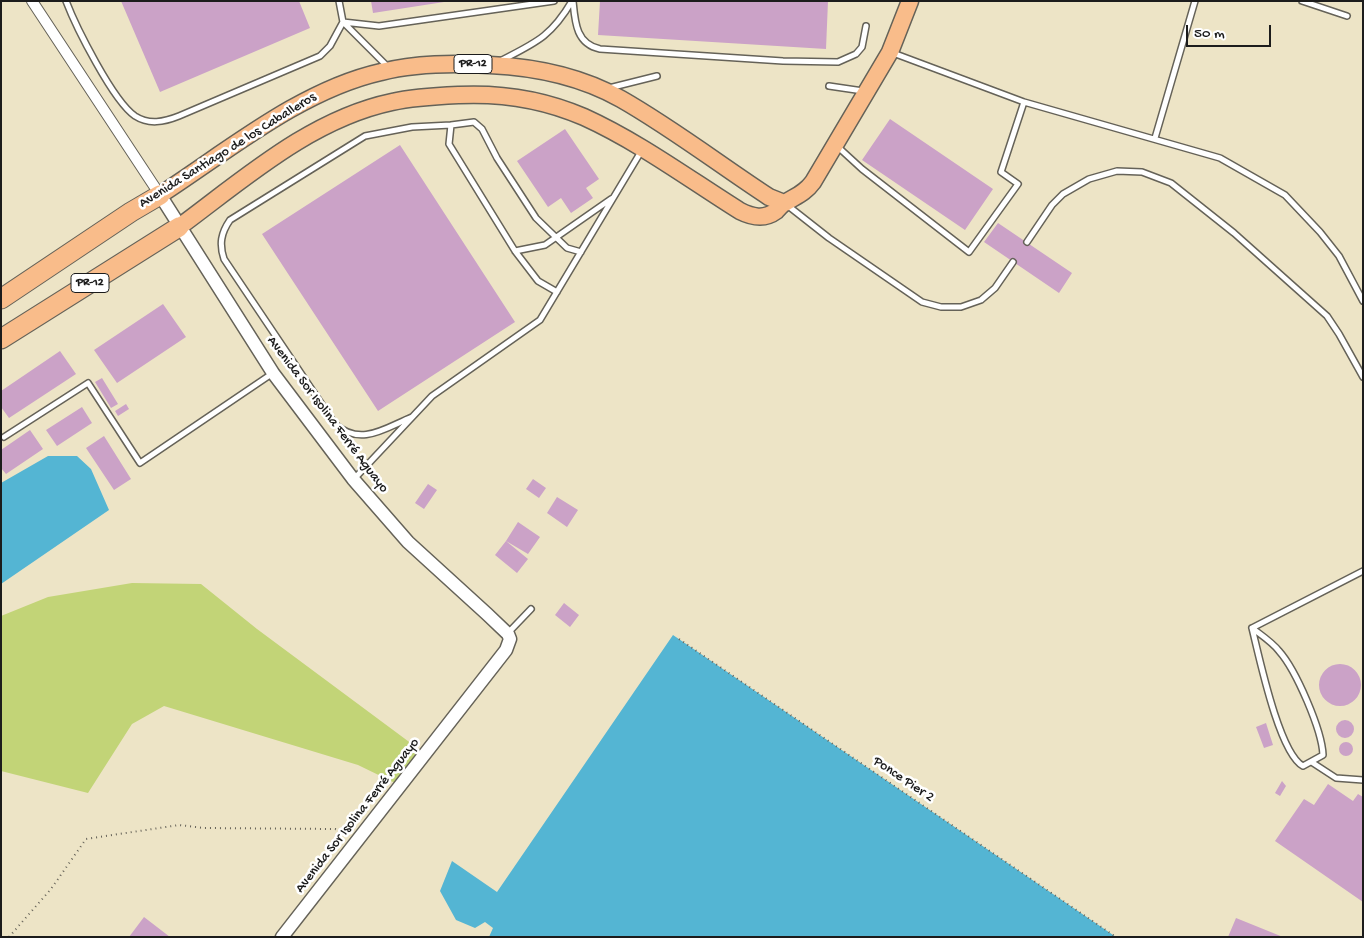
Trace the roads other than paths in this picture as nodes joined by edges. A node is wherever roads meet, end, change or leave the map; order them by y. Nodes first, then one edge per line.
1 (32, 1) edge
2 (66, 1) edge
3 (339, 1) edge
4 (554, 1) edge
5 (572, 1) edge
6 (910, 1) edge
7 (1195, 1) edge
8 (1302, 1) edge
9 (1347, 16) dead end
10 (343, 22) junction
11 (866, 26) dead end
12 (890, 52) junction
13 (493, 65) junction
14 (391, 70) junction
15 (657, 76) dead end
16 (828, 86) dead end
17 (602, 90) junction
18 (866, 91) junction
19 (1024, 102) junction
20 (451, 125) junction
21 (1155, 138) junction
22 (835, 145) junction
23 (642, 150) junction
24 (160, 195) junction
25 (613, 198) junction
26 (784, 203) junction
27 (179, 227) junction
28 (556, 236) junction
29 (1026, 242) dead end
30 (515, 251) junction
31 (581, 252) junction
32 (1013, 262) dead end
33 (557, 292) junction
34 (1, 299) edge
35 (1363, 302) edge
36 (1, 339) edge
37 (273, 373) junction
38 (1363, 377) edge
39 (412, 417) junction
40 (4, 438) dead end
41 (353, 479) junction
42 (1363, 571) edge
43 (531, 609) dead end
44 (1252, 628) junction
45 (508, 634) junction
46 (1313, 763) junction
47 (1363, 780) edge
48 (282, 937) edge

1 - 24 street
2 - 10 lane
3 - 10 lane
4 - 10 lane
5 - 11 lane
5 - 13 lane
6 - 12 main road, PR-12
7 - 21 lane
8 - 9 lane
10 - 14 lane
12 - 18 main road, PR-12
12 - 19 lane
13 - 14 main road, Avenida Santiago de los Caballeros / PR-12
13 - 17 main road, Avenida Santiago de los Caballeros / PR-12
14 - 24 main road, Avenida Santiago de los Caballeros / PR-12
15 - 17 lane
16 - 18 lane
17 - 26 main road, Avenida Santiago de los Caballeros / PR-12
18 - 22 main road, PR-12
19 - 21 lane
19 - 22 lane
20 - 28 lane
20 - 30 lane
20 - 39 lane
21 - 35 lane
22 - 26 main road, PR-12
23 - 25 lane
23 - 26 main road, PR-12
23 - 27 main road, PR-12
24 - 27 street, Avenida Sor Isolina Ferré Aguayo
24 - 34 highway, Avenida Santiago de los Caballeros / PR-12
25 - 28 lane
25 - 31 lane
26 - 32 lane
27 - 36 highway, PR-12
27 - 37 street, Avenida Sor Isolina Ferré Aguayo
28 - 30 lane
28 - 31 lane
29 - 38 lane
30 - 33 lane
31 - 33 lane
33 - 39 lane
37 - 40 lane
37 - 41 street, Avenida Sor Isolina Ferré Aguayo
39 - 41 lane
41 - 45 street, Avenida Sor Isolina Ferré Aguayo
42 - 44 lane
43 - 45 lane
44 - 46 lane
44 - 46 lane
45 - 48 street, Avenida Sor Isolina Ferré Aguayo
46 - 47 lane

